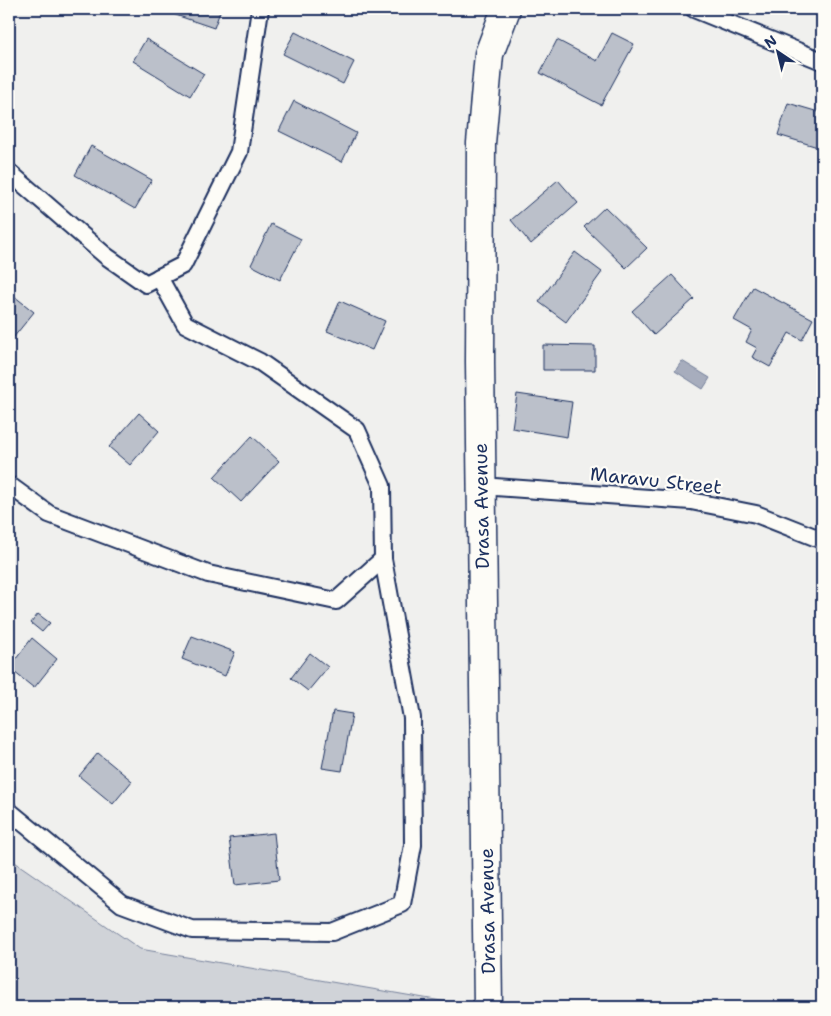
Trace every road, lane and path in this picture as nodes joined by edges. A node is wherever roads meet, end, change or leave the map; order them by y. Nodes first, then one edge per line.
1 (260, 9) edge
2 (506, 9) edge
3 (694, 9) edge
4 (822, 61) edge
5 (9, 172) edge
6 (159, 277) junction
7 (9, 485) edge
8 (481, 486) junction
9 (822, 540) edge
10 (383, 559) junction
11 (9, 811) edge
12 (488, 1007) edge

1 - 6 street
2 - 8 highway, Drasa Avenue
3 - 4 street
5 - 6 street
6 - 10 street
7 - 10 street
8 - 9 street, Maravu Street
8 - 12 highway, Drasa Avenue
10 - 11 street

